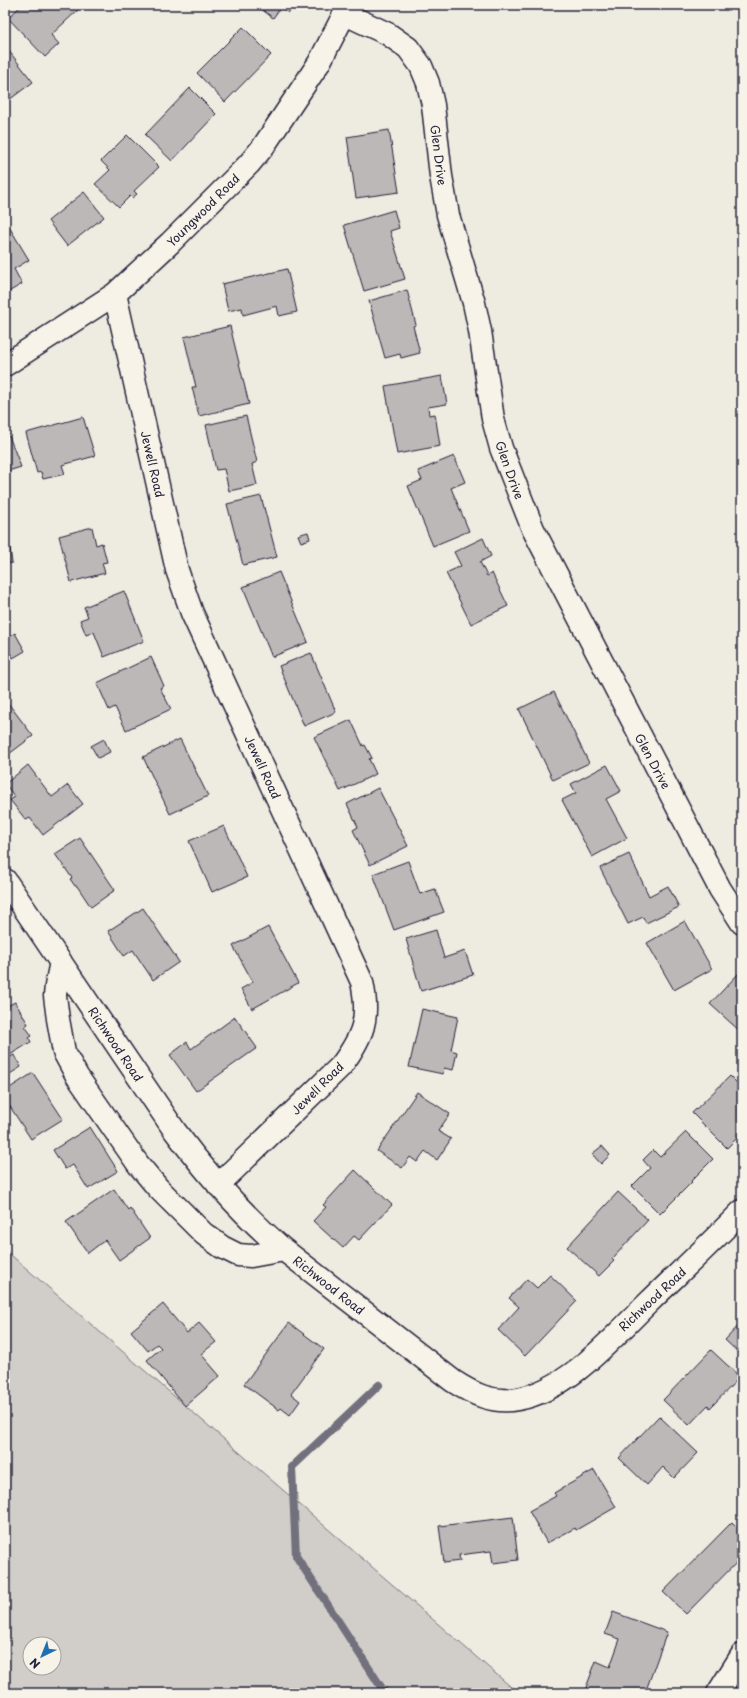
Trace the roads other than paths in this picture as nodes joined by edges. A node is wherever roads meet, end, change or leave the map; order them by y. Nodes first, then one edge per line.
1 (347, 9) edge
2 (115, 294) junction
3 (5, 365) edge
4 (5, 880) edge
5 (742, 923) edge
6 (61, 962) junction
7 (218, 1185) junction
8 (742, 1211) edge
9 (284, 1250) junction
10 (742, 1655) edge
11 (718, 1693) edge

1 - 2 street, Youngwood Road
1 - 5 street, Glen Drive
2 - 3 street, Youngwood Road
2 - 7 street, Jewell Road
4 - 6 street, Richwood Road
6 - 7 street, Richwood Road
6 - 9 street
7 - 9 street, Richwood Road
8 - 9 street, Richwood Road
10 - 11 street

